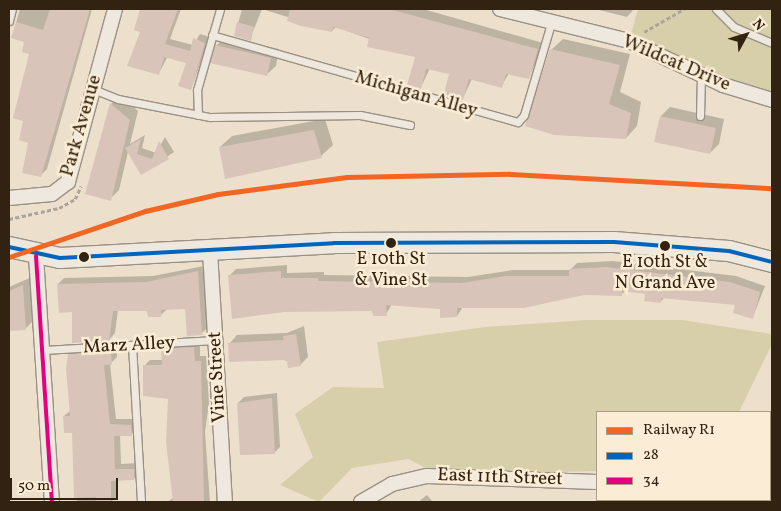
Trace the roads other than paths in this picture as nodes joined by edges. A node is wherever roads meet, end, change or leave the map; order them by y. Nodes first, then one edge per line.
1 (12, 9) edge
2 (115, 9) edge
3 (220, 9) edge
4 (500, 9) edge
5 (716, 9) edge
6 (535, 14) edge
7 (9, 20) edge
8 (551, 23) junction
9 (212, 36) junction
10 (772, 43) edge
11 (701, 74) junction
12 (93, 89) junction
13 (772, 100) edge
14 (198, 115) junction
15 (700, 116) dead end
16 (410, 125) dead end
17 (9, 198) edge
18 (9, 248) edge
19 (210, 251) junction
20 (36, 256) junction
21 (772, 262) edge
22 (216, 340) junction
23 (132, 345) junction
24 (43, 350) junction
25 (596, 482) edge
26 (52, 502) edge
27 (141, 502) edge
28 (225, 502) edge
29 (361, 502) edge

1 - 7 lane
2 - 12 street, Park Avenue
3 - 9 lane
4 - 6 street, Wildcat Drive
5 - 10 lane
6 - 8 street, Wildcat Drive
8 - 9 lane, Michigan Alley
8 - 11 street, Wildcat Drive
9 - 14 lane
11 - 13 street, Wildcat Drive
11 - 15 lane
12 - 14 lane
12 - 17 street, Park Avenue
14 - 16 lane
18 - 20 main road
19 - 20 main road
19 - 21 main road
19 - 22 street, Vine Street
20 - 24 street
22 - 23 lane, Marz Alley
22 - 28 street, Vine Street
23 - 24 lane, Marz Alley
23 - 27 lane
24 - 26 street
25 - 29 street, East 11th Street

